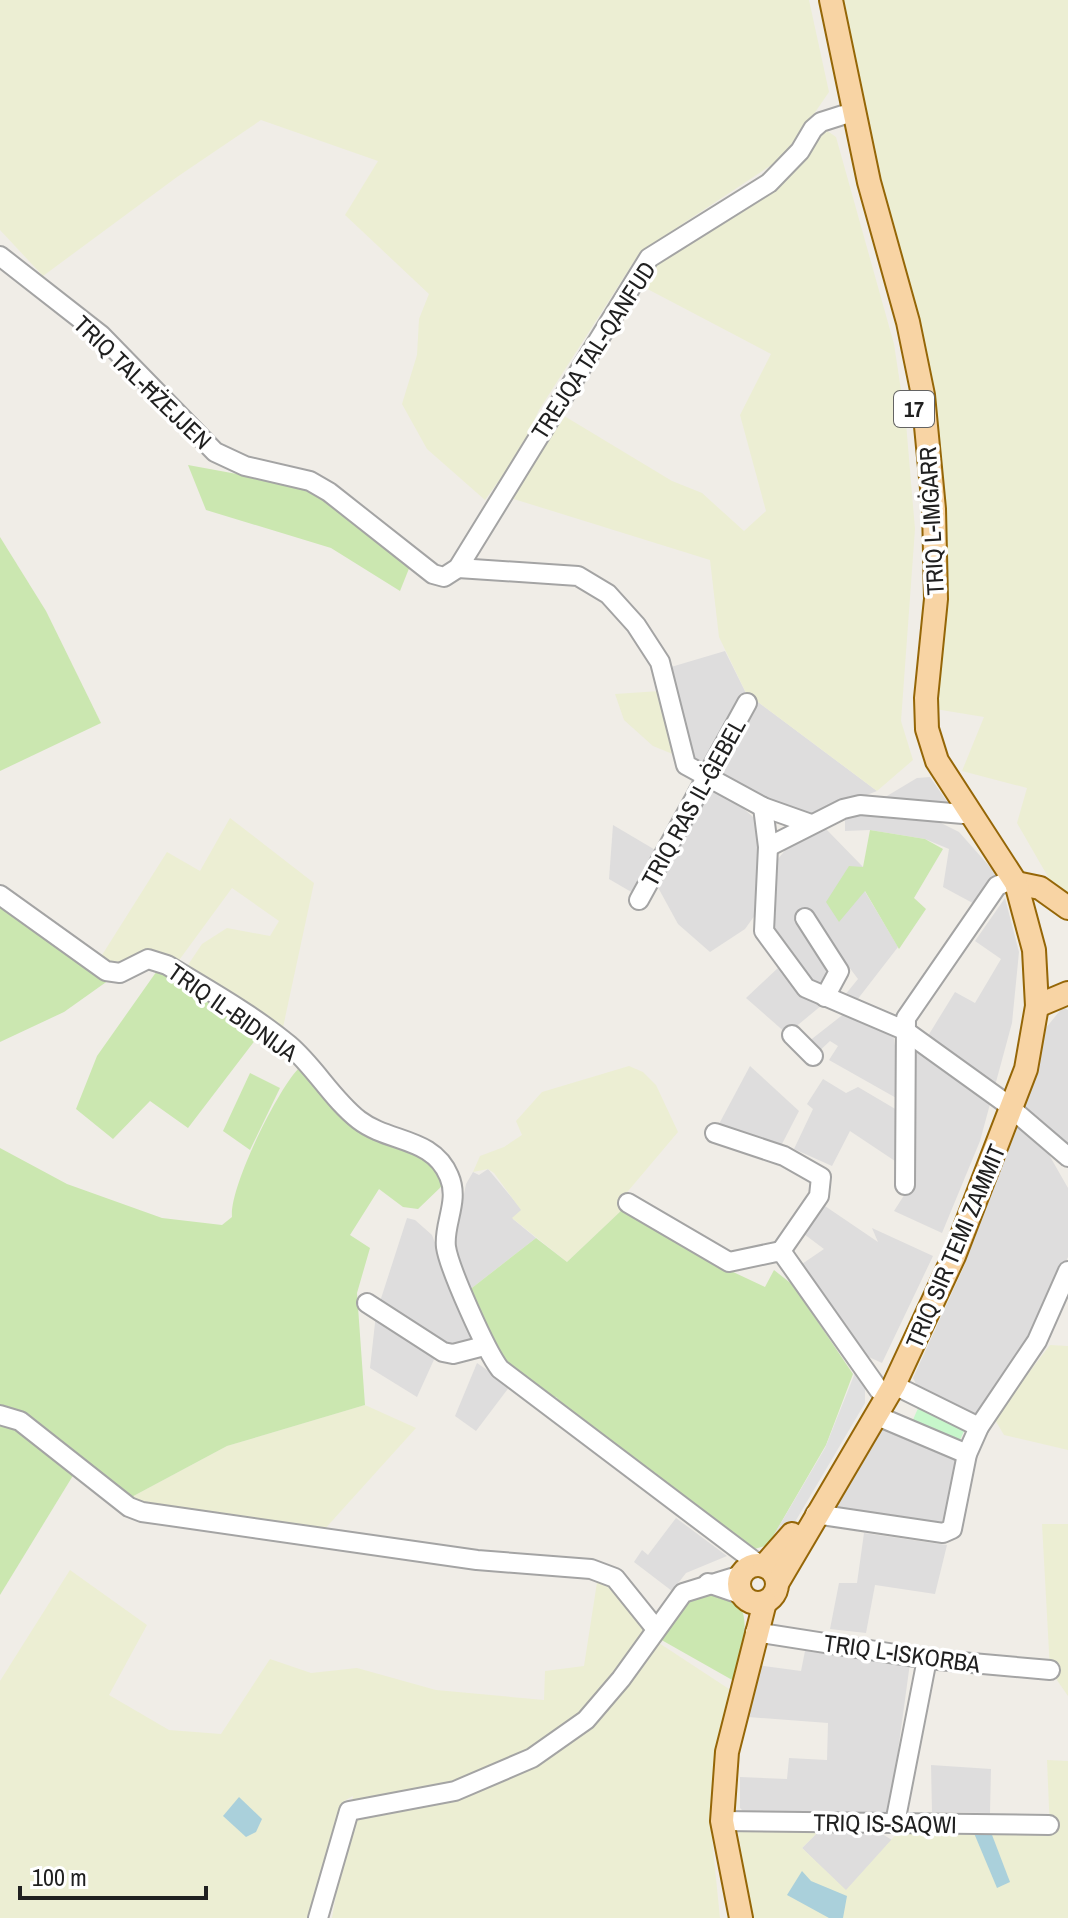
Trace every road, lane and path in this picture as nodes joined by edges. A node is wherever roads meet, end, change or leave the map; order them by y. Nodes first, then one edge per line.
1 (821, 0) edge
2 (831, 0) edge
3 (843, 115) junction
4 (0, 256) edge
5 (458, 568) junction
6 (747, 703) dead end
7 (709, 775) junction
8 (763, 807) junction
9 (963, 814) junction
10 (811, 824) junction
11 (768, 847) junction
12 (1012, 882) junction
13 (0, 895) edge
14 (639, 900) dead end
15 (1068, 908) edge
16 (805, 918) dead end
17 (1068, 993) edge
18 (825, 997) junction
19 (1037, 1006) junction
20 (904, 1030) junction
21 (792, 1035) dead end
22 (813, 1056) dead end
23 (1008, 1106) junction
24 (715, 1133) dead end
25 (1068, 1157) edge
26 (905, 1185) dead end
27 (628, 1203) dead end
28 (781, 1251) junction
29 (1068, 1271) edge
30 (367, 1303) dead end
31 (484, 1346) junction
32 (884, 1397) junction
33 (0, 1415) edge
34 (979, 1427) junction
35 (967, 1454) junction
36 (815, 1514) junction
37 (755, 1582) junction
38 (656, 1629) junction
39 (755, 1632) junction
40 (927, 1659) junction
41 (1050, 1670) dead end
42 (722, 1821) junction
43 (895, 1823) junction
44 (1049, 1825) dead end
45 (318, 1918) edge
46 (741, 1918) edge

1 - 3 main road, TRIQ L-IMĠARR / 17
2 - 12 main road, TRIQ L-IMĠARR / 17
3 - 5 street, TREJQA TAL-QANFUD
3 - 9 main road, TRIQ L-IMĠARR / 17
4 - 5 street, TRIQ TAL-ĦŻEJJEN
5 - 7 street
6 - 7 street, TRIQ RAS IL-ĠEBEL
7 - 8 street
7 - 14 street, TRIQ RAS IL-ĠEBEL
8 - 10 street
8 - 11 street
9 - 10 street
9 - 12 main road, TRIQ L-IMĠARR / 17
10 - 11 street
11 - 18 street
12 - 15 main road
12 - 19 main road, TRIQ SIR TEMI ZAMMIT
12 - 20 street
12 - 23 main road, TRIQ SIR TEMI ZAMMIT
13 - 31 street, TRIQ IL-BIDNIJA
16 - 18 street
17 - 19 main road
18 - 20 street
19 - 23 main road, TRIQ SIR TEMI ZAMMIT
20 - 23 street
20 - 26 street
21 - 22 street
23 - 25 street
23 - 32 main road, TRIQ SIR TEMI ZAMMIT
24 - 28 street
27 - 28 street
28 - 32 street
29 - 34 street
30 - 31 street
31 - 37 street, TRIQ IL-BIDNIJA
32 - 34 street
32 - 35 street
32 - 36 main road, TRIQ SIR TEMI ZAMMIT
32 - 37 main road, TRIQ SIR TEMI ZAMMIT
33 - 38 street
34 - 35 street
35 - 36 street
36 - 37 main road, TRIQ SIR TEMI ZAMMIT
37 - 38 street
37 - 39 main road, TRIQ SIR TEMI ZAMMIT
38 - 45 street
39 - 40 street, TRIQ L-ISKORBA
39 - 42 main road, TRIQ SIR TEMI ZAMMIT
40 - 41 street, TRIQ L-ISKORBA
40 - 43 street
42 - 43 street, TRIQ IS-SAQWI
42 - 46 main road, TRIQ SIR TEMI ZAMMIT
43 - 44 street, TRIQ IS-SAQWI

